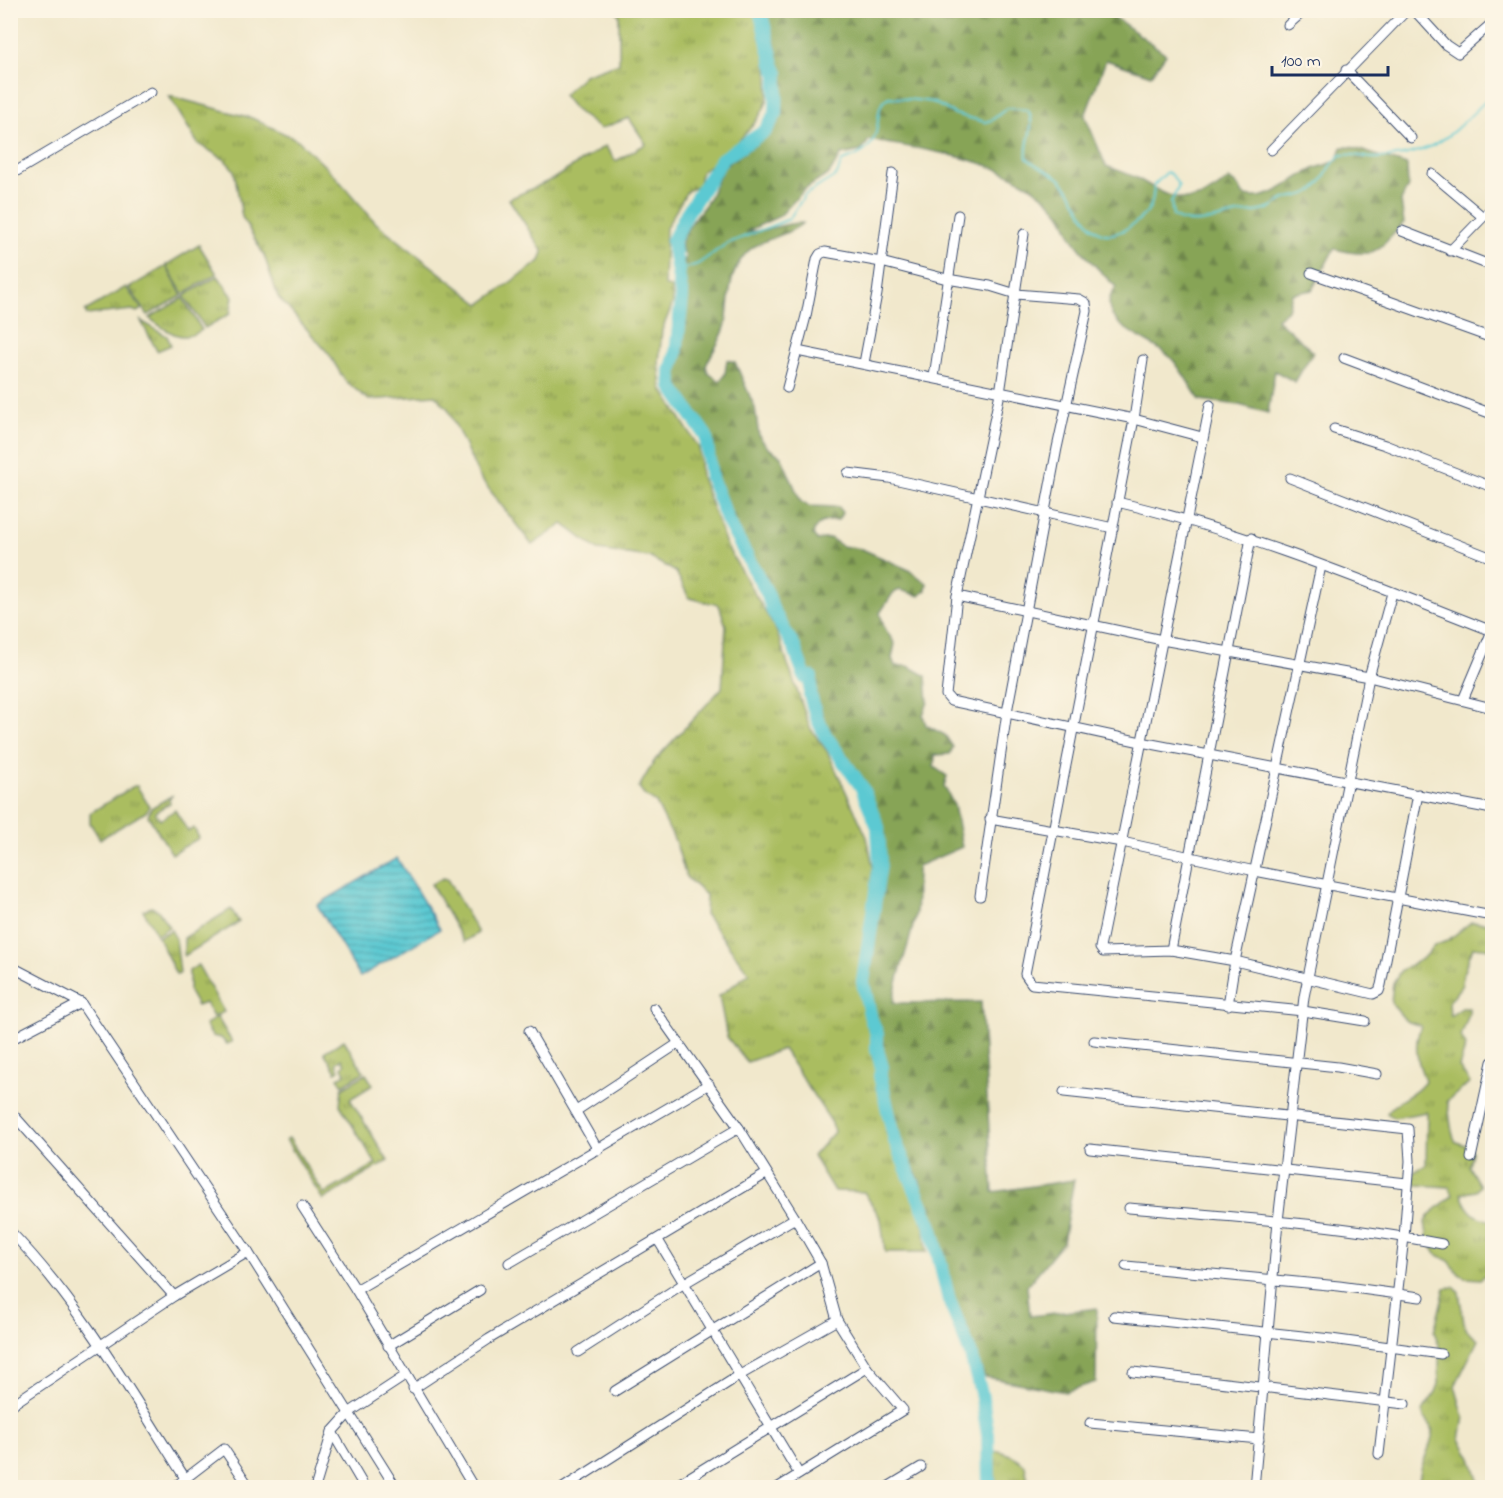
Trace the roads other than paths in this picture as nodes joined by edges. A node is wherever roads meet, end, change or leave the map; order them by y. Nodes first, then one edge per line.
1 (1305, 10) edge
2 (1407, 10) edge
3 (1414, 10) edge
4 (1492, 23) edge
5 (1288, 25) dead end
6 (1346, 70) junction
7 (151, 92) dead end
8 (1411, 138) dead end
9 (1271, 150) dead end
10 (893, 172) dead end
11 (1432, 174) dead end
12 (10, 175) edge
13 (1492, 208) edge
14 (958, 215) dead end
15 (1483, 217) junction
16 (1402, 231) dead end
17 (1024, 234) dead end
18 (1450, 251) junction
19 (881, 262) junction
20 (1492, 266) edge
21 (1311, 273) dead end
22 (947, 279) junction
23 (1016, 294) junction
24 (1492, 338) edge
25 (797, 351) junction
26 (1344, 358) dead end
27 (1143, 360) dead end
28 (864, 363) junction
29 (934, 376) junction
30 (787, 388) dead end
31 (1000, 393) junction
32 (1210, 405) dead end
33 (1068, 406) junction
34 (1492, 414) edge
35 (1134, 419) junction
36 (1334, 429) dead end
37 (1202, 437) junction
38 (848, 473) dead end
39 (1290, 478) dead end
40 (1492, 487) edge
41 (976, 498) junction
42 (1117, 502) junction
43 (1046, 511) junction
44 (1186, 518) junction
45 (1113, 528) junction
46 (1251, 538) junction
47 (1492, 558) edge
48 (1321, 566) junction
49 (1392, 593) junction
50 (957, 596) junction
51 (1026, 609) junction
52 (1094, 624) junction
53 (1492, 631) edge
54 (1162, 640) junction
55 (1231, 652) junction
56 (1298, 664) junction
57 (1370, 677) junction
58 (1464, 700) junction
59 (1492, 708) edge
60 (1007, 712) junction
61 (1073, 726) junction
62 (1141, 742) junction
63 (1209, 754) junction
64 (1278, 768) junction
65 (1350, 782) junction
66 (1418, 794) junction
67 (1492, 809) edge
68 (990, 819) junction
69 (1051, 830) junction
70 (1122, 842) junction
71 (1191, 856) junction
72 (1255, 871) junction
73 (1326, 884) junction
74 (980, 896) dead end
75 (1397, 898) junction
76 (1492, 916) edge
77 (1171, 950) junction
78 (1234, 961) junction
79 (10, 966) edge
80 (1308, 979) junction
81 (81, 1003) junction
82 (1228, 1005) junction
83 (654, 1008) dead end
84 (1302, 1011) junction
85 (1365, 1021) dead end
86 (530, 1031) dead end
87 (10, 1040) edge
88 (1094, 1041) dead end
89 (679, 1043) junction
90 (1296, 1062) junction
91 (1492, 1062) edge
92 (1377, 1074) dead end
93 (709, 1084) junction
94 (1064, 1092) dead end
95 (10, 1111) edge
96 (576, 1111) junction
97 (1289, 1117) junction
98 (740, 1128) junction
99 (1090, 1149) dead end
100 (598, 1150) junction
101 (1471, 1158) dead end
102 (1283, 1169) junction
103 (766, 1174) junction
104 (1407, 1183) junction
105 (302, 1206) dead end
106 (1129, 1208) dead end
107 (795, 1218) junction
108 (1278, 1221) junction
109 (10, 1231) edge
110 (1404, 1237) junction
111 (658, 1240) junction
112 (1442, 1245) dead end
113 (248, 1252) junction
114 (509, 1263) dead end
115 (821, 1263) junction
116 (1126, 1266) dead end
117 (1273, 1280) junction
118 (683, 1284) junction
119 (356, 1290) junction
120 (480, 1290) dead end
121 (1397, 1294) junction
122 (174, 1296) junction
123 (1420, 1297) dead end
124 (1114, 1316) dead end
125 (837, 1320) junction
126 (713, 1332) junction
127 (1268, 1333) junction
128 (100, 1346) junction
129 (388, 1346) junction
130 (1391, 1347) junction
131 (578, 1352) dead end
132 (1441, 1354) dead end
133 (867, 1368) junction
134 (1133, 1372) dead end
135 (740, 1375) junction
136 (405, 1376) junction
137 (1262, 1386) junction
138 (413, 1389) junction
139 (615, 1391) dead end
140 (1385, 1401) junction
141 (1405, 1404) dead end
142 (10, 1406) edge
143 (350, 1412) junction
144 (1090, 1423) dead end
145 (770, 1430) junction
146 (332, 1431) junction
147 (1259, 1439) junction
148 (1379, 1454) dead end
149 (921, 1467) dead end
150 (799, 1474) junction
151 (185, 1478) junction
152 (173, 1488) edge
153 (250, 1488) edge
154 (315, 1488) edge
155 (365, 1488) edge
156 (396, 1488) edge
157 (474, 1488) edge
158 (563, 1488) edge
159 (672, 1488) edge
160 (777, 1488) edge
161 (886, 1488) edge
162 (1254, 1488) edge

1 - 5 street
2 - 6 street
3 - 4 street
6 - 8 street
6 - 9 street
7 - 12 street
10 - 19 street
11 - 15 street
13 - 15 street
14 - 22 street
15 - 18 street
16 - 18 street
17 - 23 street
18 - 20 street
19 - 22 street
19 - 25 street
19 - 28 street
21 - 24 street
22 - 23 street
22 - 29 street
23 - 31 street
23 - 33 street
25 - 28 street
25 - 30 street
26 - 34 street
27 - 35 street
28 - 29 street
29 - 31 street
31 - 33 street
31 - 41 street
32 - 37 street
33 - 35 street
33 - 43 street
35 - 37 street
35 - 42 street
36 - 40 street
37 - 44 street
38 - 41 street
39 - 47 street
41 - 43 street
41 - 50 street
42 - 44 street
42 - 45 street
43 - 45 street
43 - 51 street
44 - 46 street
44 - 54 street
45 - 52 street
46 - 48 street
46 - 55 street
48 - 49 street
48 - 56 street
49 - 53 street
49 - 57 street
50 - 51 street
50 - 60 street
51 - 52 street
51 - 60 street
52 - 54 street
52 - 61 street
53 - 58 street
54 - 55 street
54 - 62 street
55 - 56 street
55 - 63 street
56 - 57 street
56 - 64 street
57 - 58 street
57 - 65 street
58 - 59 street
60 - 61 street
60 - 68 street
61 - 62 street
61 - 69 street
62 - 63 street
62 - 70 street
63 - 64 street
63 - 71 street
64 - 65 street
64 - 72 street
65 - 66 street
65 - 73 street
66 - 67 street
66 - 75 street
68 - 69 street
68 - 74 street
69 - 70 street
69 - 82 street
70 - 71 street
70 - 77 street
71 - 72 street
71 - 77 street
72 - 73 street
72 - 78 street
73 - 75 street
73 - 80 street
75 - 76 street
75 - 80 street
77 - 78 street
78 - 80 street
78 - 82 street
79 - 81 street
80 - 84 street
81 - 87 street
81 - 113 street
82 - 84 street
83 - 89 street
84 - 85 street
84 - 90 street
86 - 96 street
88 - 90 street
89 - 93 street
89 - 96 street
90 - 92 street
90 - 97 street
91 - 101 street
93 - 98 street
93 - 100 street
94 - 97 street
95 - 122 street
96 - 100 street
97 - 102 street
97 - 104 street
98 - 103 street
98 - 114 street
99 - 102 street
100 - 119 street
102 - 104 street
102 - 108 street
103 - 107 street
103 - 111 street
104 - 110 street
105 - 119 street
106 - 108 street
107 - 115 street
107 - 118 street
108 - 110 street
108 - 117 street
109 - 128 street
110 - 112 street
110 - 121 street
111 - 118 street
111 - 138 street
113 - 122 street
113 - 143 street
115 - 125 street
115 - 126 street
116 - 117 street
117 - 121 street
117 - 127 street
118 - 126 street
118 - 131 street
119 - 129 street
120 - 129 street
121 - 123 street
121 - 130 street
122 - 128 street
124 - 127 street
125 - 133 street
125 - 135 street
126 - 135 street
126 - 139 street
127 - 130 street
127 - 137 street
128 - 142 street
128 - 151 street
129 - 136 street
130 - 132 street
130 - 140 street
133 - 145 street
133 - 150 street
134 - 137 street
135 - 145 street
135 - 158 street
136 - 138 street
136 - 143 street
137 - 140 street
137 - 147 street
138 - 157 street
140 - 141 street
140 - 148 street
143 - 146 street
143 - 156 street
144 - 147 street
145 - 150 street
145 - 159 street
146 - 154 street
146 - 155 street
147 - 162 street
149 - 161 street
150 - 160 street
151 - 152 street
151 - 153 street

